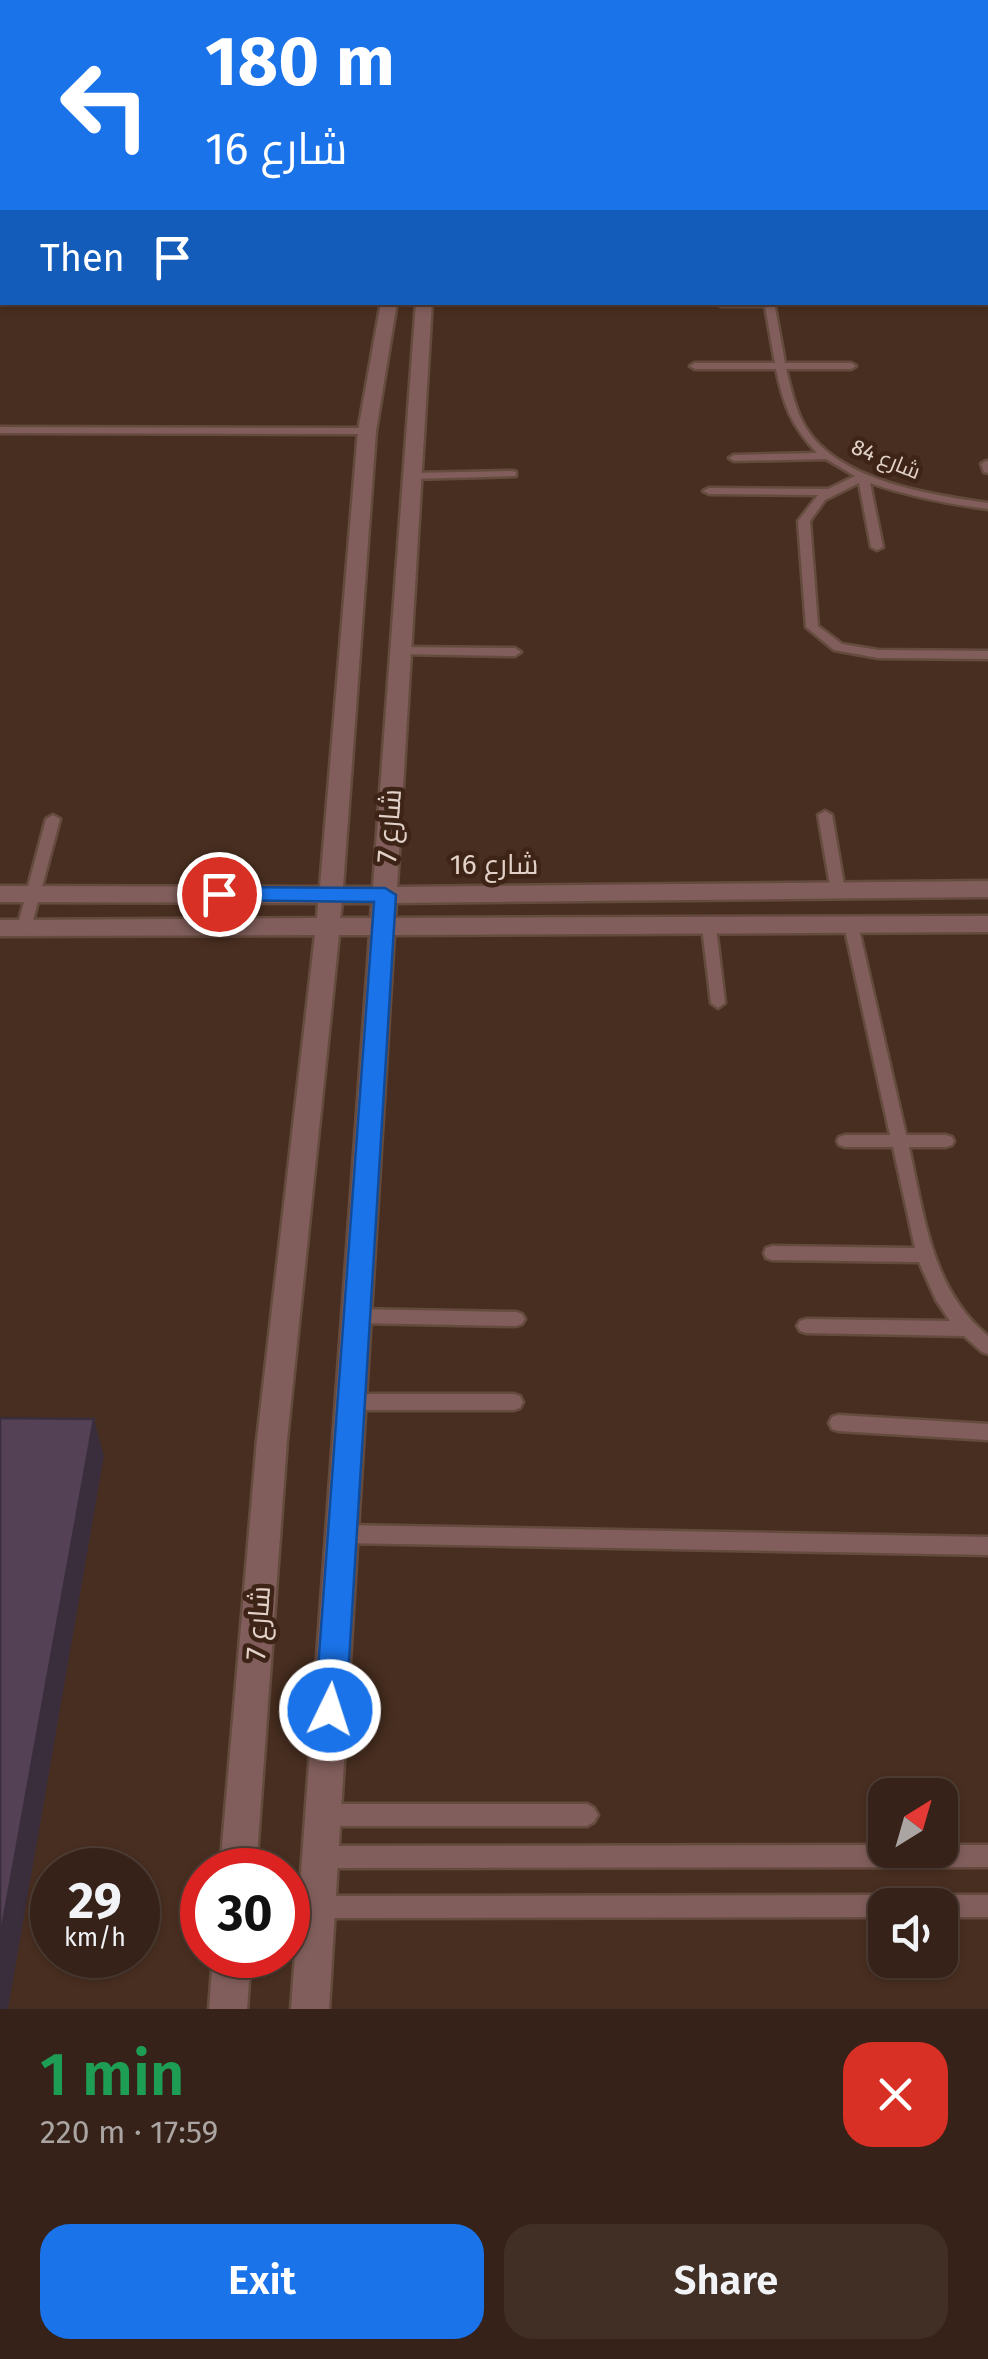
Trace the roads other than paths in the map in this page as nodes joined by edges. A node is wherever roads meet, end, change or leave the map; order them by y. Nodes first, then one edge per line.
1 (388, 305) edge
2 (424, 305) edge
3 (769, 305) edge
4 (695, 366) dead end
5 (782, 366) junction
6 (851, 366) dead end
7 (0, 430) edge
8 (367, 432) junction
9 (829, 456) junction
10 (734, 458) dead end
11 (512, 474) dead end
12 (413, 476) junction
13 (863, 476) junction
14 (708, 490) dead end
15 (826, 492) junction
16 (988, 506) edge
17 (878, 547) dead end
18 (401, 651) junction
19 (515, 652) dead end
20 (988, 655) edge
21 (825, 815) dead end
22 (53, 819) dead end
23 (988, 889) edge
24 (838, 891) junction
25 (0, 894) edge
26 (34, 894) junction
27 (648, 894) junction
28 (331, 895) junction
29 (385, 895) junction
30 (988, 924) edge
31 (851, 925) junction
32 (709, 926) junction
33 (328, 927) junction
34 (383, 927) junction
35 (651, 927) junction
36 (12, 928) edge
37 (718, 1004) dead end
38 (946, 1141) dead end
39 (845, 1142) dead end
40 (901, 1142) junction
41 (772, 1253) dead end
42 (925, 1255) junction
43 (357, 1316) junction
44 (516, 1319) dead end
45 (806, 1326) dead end
46 (965, 1328) junction
47 (988, 1347) edge
48 (351, 1402) junction
49 (514, 1402) dead end
50 (838, 1423) dead end
51 (988, 1432) edge
52 (342, 1534) junction
53 (988, 1546) edge
54 (588, 1814) dead end
55 (323, 1815) junction
56 (240, 1848) edge
57 (320, 1856) junction
58 (988, 1856) edge
59 (317, 1906) junction
60 (868, 1906) edge
61 (958, 1906) edge
62 (988, 1906) edge
63 (230, 1978) edge
64 (228, 2009) edge
65 (310, 2009) edge

1 - 8 street, شارع 7
2 - 12 street, شارع 7
3 - 5 lane
4 - 5 lane
5 - 6 lane
5 - 9 lane, شارع 84
7 - 8 lane
8 - 28 street, شارع 7
9 - 10 lane
9 - 13 lane, شارع 84
11 - 12 lane
12 - 18 street, شارع 7
13 - 15 lane
13 - 16 lane, شارع 84
13 - 17 lane
14 - 15 lane
15 - 20 lane
18 - 19 lane
18 - 29 street, شارع 7
21 - 24 lane
22 - 26 lane
23 - 24 street, شارع 16
24 - 27 street, شارع 16
25 - 26 street, شارع 16
26 - 28 street, شارع 16
26 - 36 lane
27 - 29 street, شارع 16
27 - 35 street
28 - 29 street, شارع 16
28 - 33 street, شارع 7
29 - 34 street, شارع 7
30 - 31 street
31 - 32 street
31 - 40 lane
32 - 35 street
32 - 37 lane
33 - 34 street
33 - 36 street
33 - 56 street, شارع 7
34 - 35 street
34 - 43 street, شارع 7
38 - 40 lane
39 - 40 lane
40 - 42 lane
41 - 42 lane
42 - 46 lane
43 - 44 lane
43 - 48 street, شارع 7
45 - 46 lane
46 - 47 lane
48 - 49 lane
48 - 52 street, شارع 7
50 - 51 lane
52 - 53 lane
52 - 55 street, شارع 7
54 - 55 lane
55 - 57 street, شارع 7
57 - 58 lane
57 - 59 street, شارع 7
59 - 60 lane
59 - 65 street, شارع 7
61 - 62 lane
63 - 64 street

